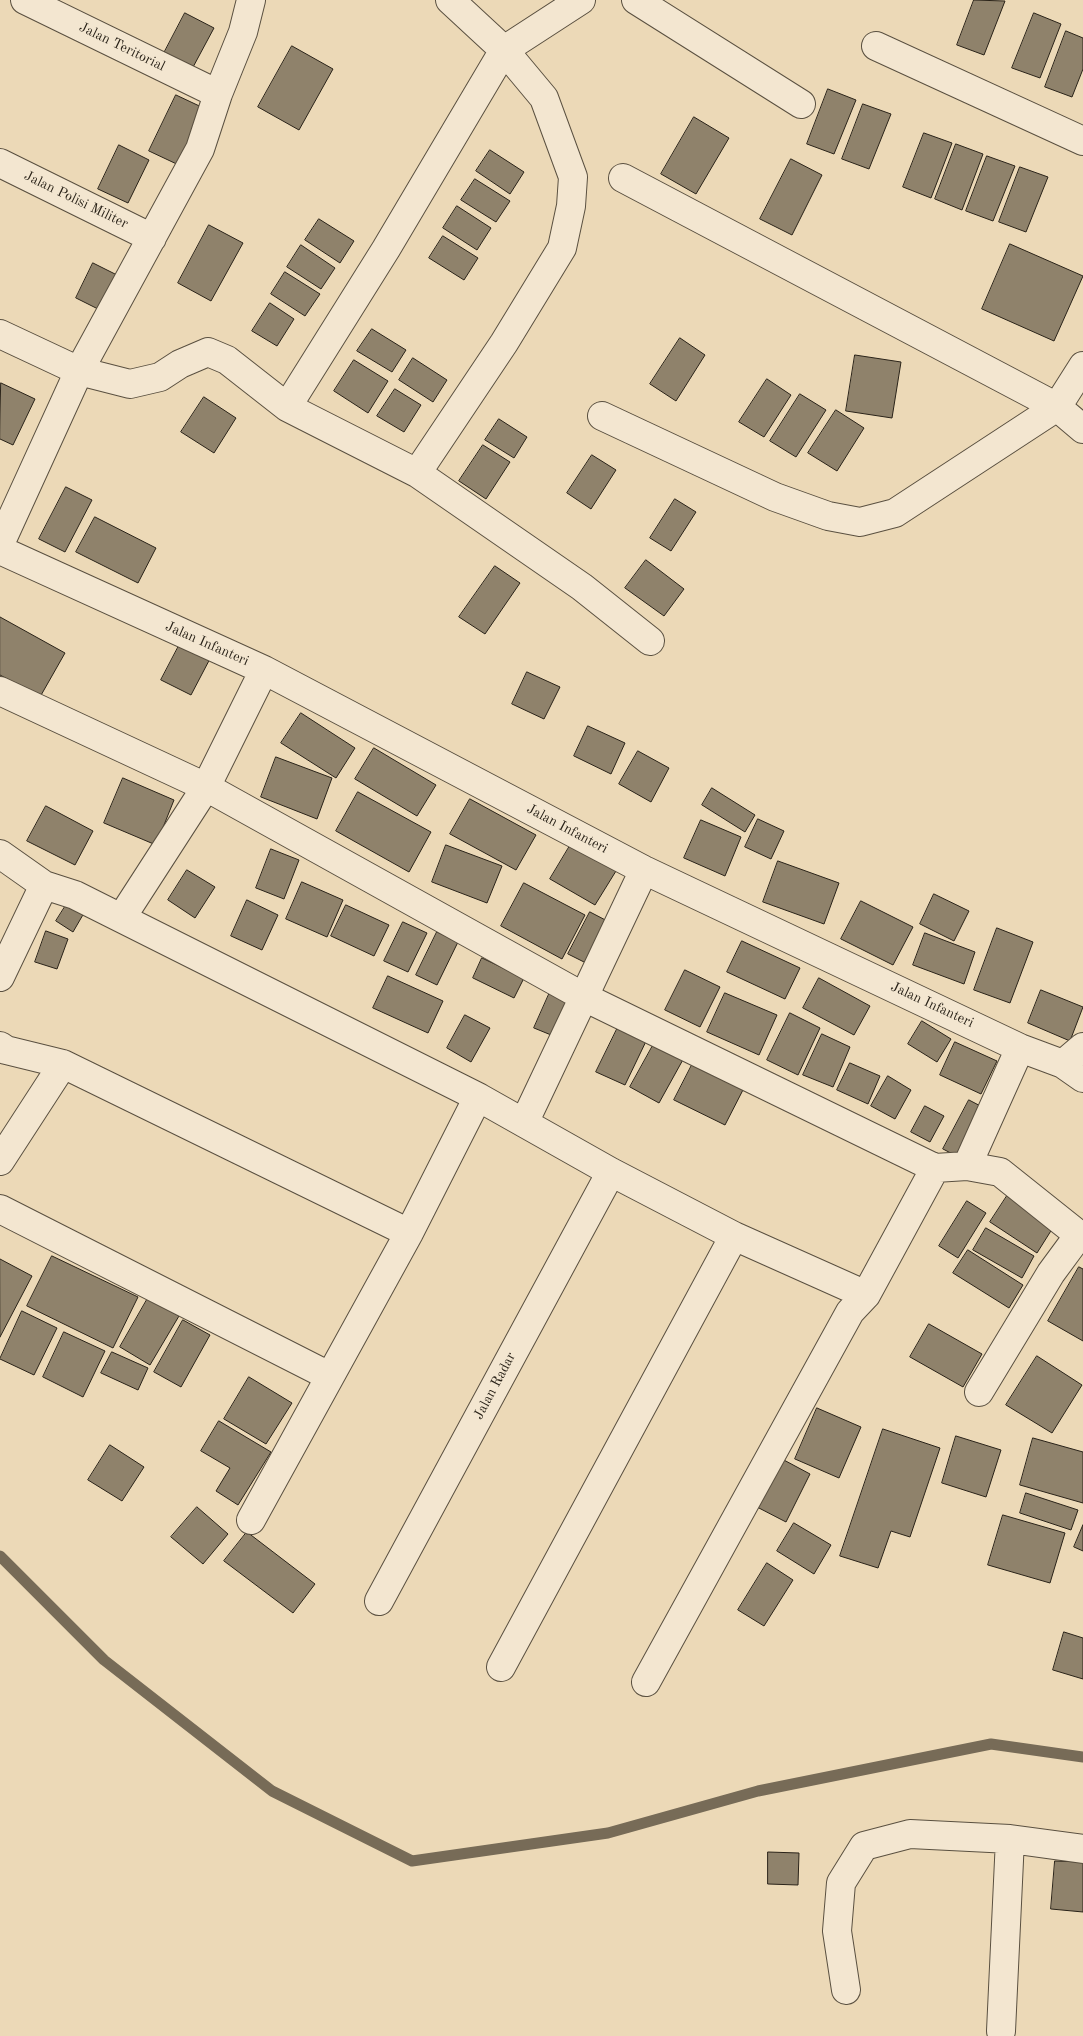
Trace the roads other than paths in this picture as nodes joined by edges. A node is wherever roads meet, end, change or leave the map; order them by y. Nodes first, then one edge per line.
1 (25, 0) edge
2 (251, 0) edge
3 (450, 0) edge
4 (581, 0) edge
5 (636, 0) edge
6 (876, 46) dead end
7 (504, 50) junction
8 (218, 94) junction
9 (802, 104) dead end
10 (1083, 141) edge
11 (0, 163) edge
12 (623, 178) dead end
13 (152, 238) junction
14 (0, 334) edge
15 (1083, 366) edge
16 (79, 371) junction
17 (287, 406) junction
18 (1057, 407) junction
19 (602, 416) dead end
20 (1083, 429) edge
21 (417, 473) junction
22 (0, 544) edge
23 (0, 550) edge
24 (650, 642) dead end
25 (264, 670) junction
26 (0, 691) edge
27 (206, 788) junction
28 (0, 854) edge
29 (644, 870) junction
30 (44, 885) junction
31 (122, 917) junction
32 (0, 977) edge
33 (584, 996) junction
34 (0, 1046) edge
35 (1020, 1048) junction
36 (1076, 1063) edge
37 (63, 1064) junction
38 (478, 1097) junction
39 (524, 1124) junction
40 (0, 1161) edge
41 (967, 1166) junction
42 (935, 1168) junction
43 (611, 1172) junction
44 (0, 1209) edge
45 (409, 1233) junction
46 (734, 1236) junction
47 (1081, 1237) edge
48 (866, 1295) junction
49 (329, 1376) junction
50 (979, 1392) dead end
51 (252, 1520) dead end
52 (379, 1600) dead end
53 (501, 1667) dead end
54 (646, 1682) dead end
55 (1010, 1839) junction
56 (1083, 1848) edge
57 (846, 1990) dead end
58 (1001, 2031) dead end

1 - 8 street, Jalan Teritorial
2 - 8 street
3 - 7 street
4 - 7 street
5 - 9 street
6 - 10 street
7 - 17 street
7 - 21 street
8 - 13 street
11 - 13 street, Jalan Polisi Militer
12 - 18 street
13 - 16 street
14 - 16 street
15 - 18 street
16 - 17 street
16 - 22 street
17 - 21 street
18 - 19 street
18 - 20 street
21 - 24 street
23 - 25 street, Jalan Infanteri
25 - 27 street
25 - 29 street, Jalan Infanteri
26 - 27 street
27 - 31 street
27 - 33 street
28 - 30 street
29 - 33 street
29 - 35 street, Jalan Infanteri
30 - 31 street
30 - 32 street
31 - 38 street
33 - 39 street
33 - 42 street
34 - 37 street
35 - 36 street, Jalan Infanteri
35 - 41 street
37 - 40 street
37 - 45 street
38 - 39 street
38 - 45 street
39 - 43 street
41 - 42 street
41 - 47 street
42 - 48 street
43 - 46 street
43 - 52 street, Jalan Radar
44 - 49 street
45 - 49 street
46 - 48 street
46 - 53 street
47 - 50 street
48 - 54 street
49 - 51 street
55 - 56 street
55 - 57 street
55 - 58 street

